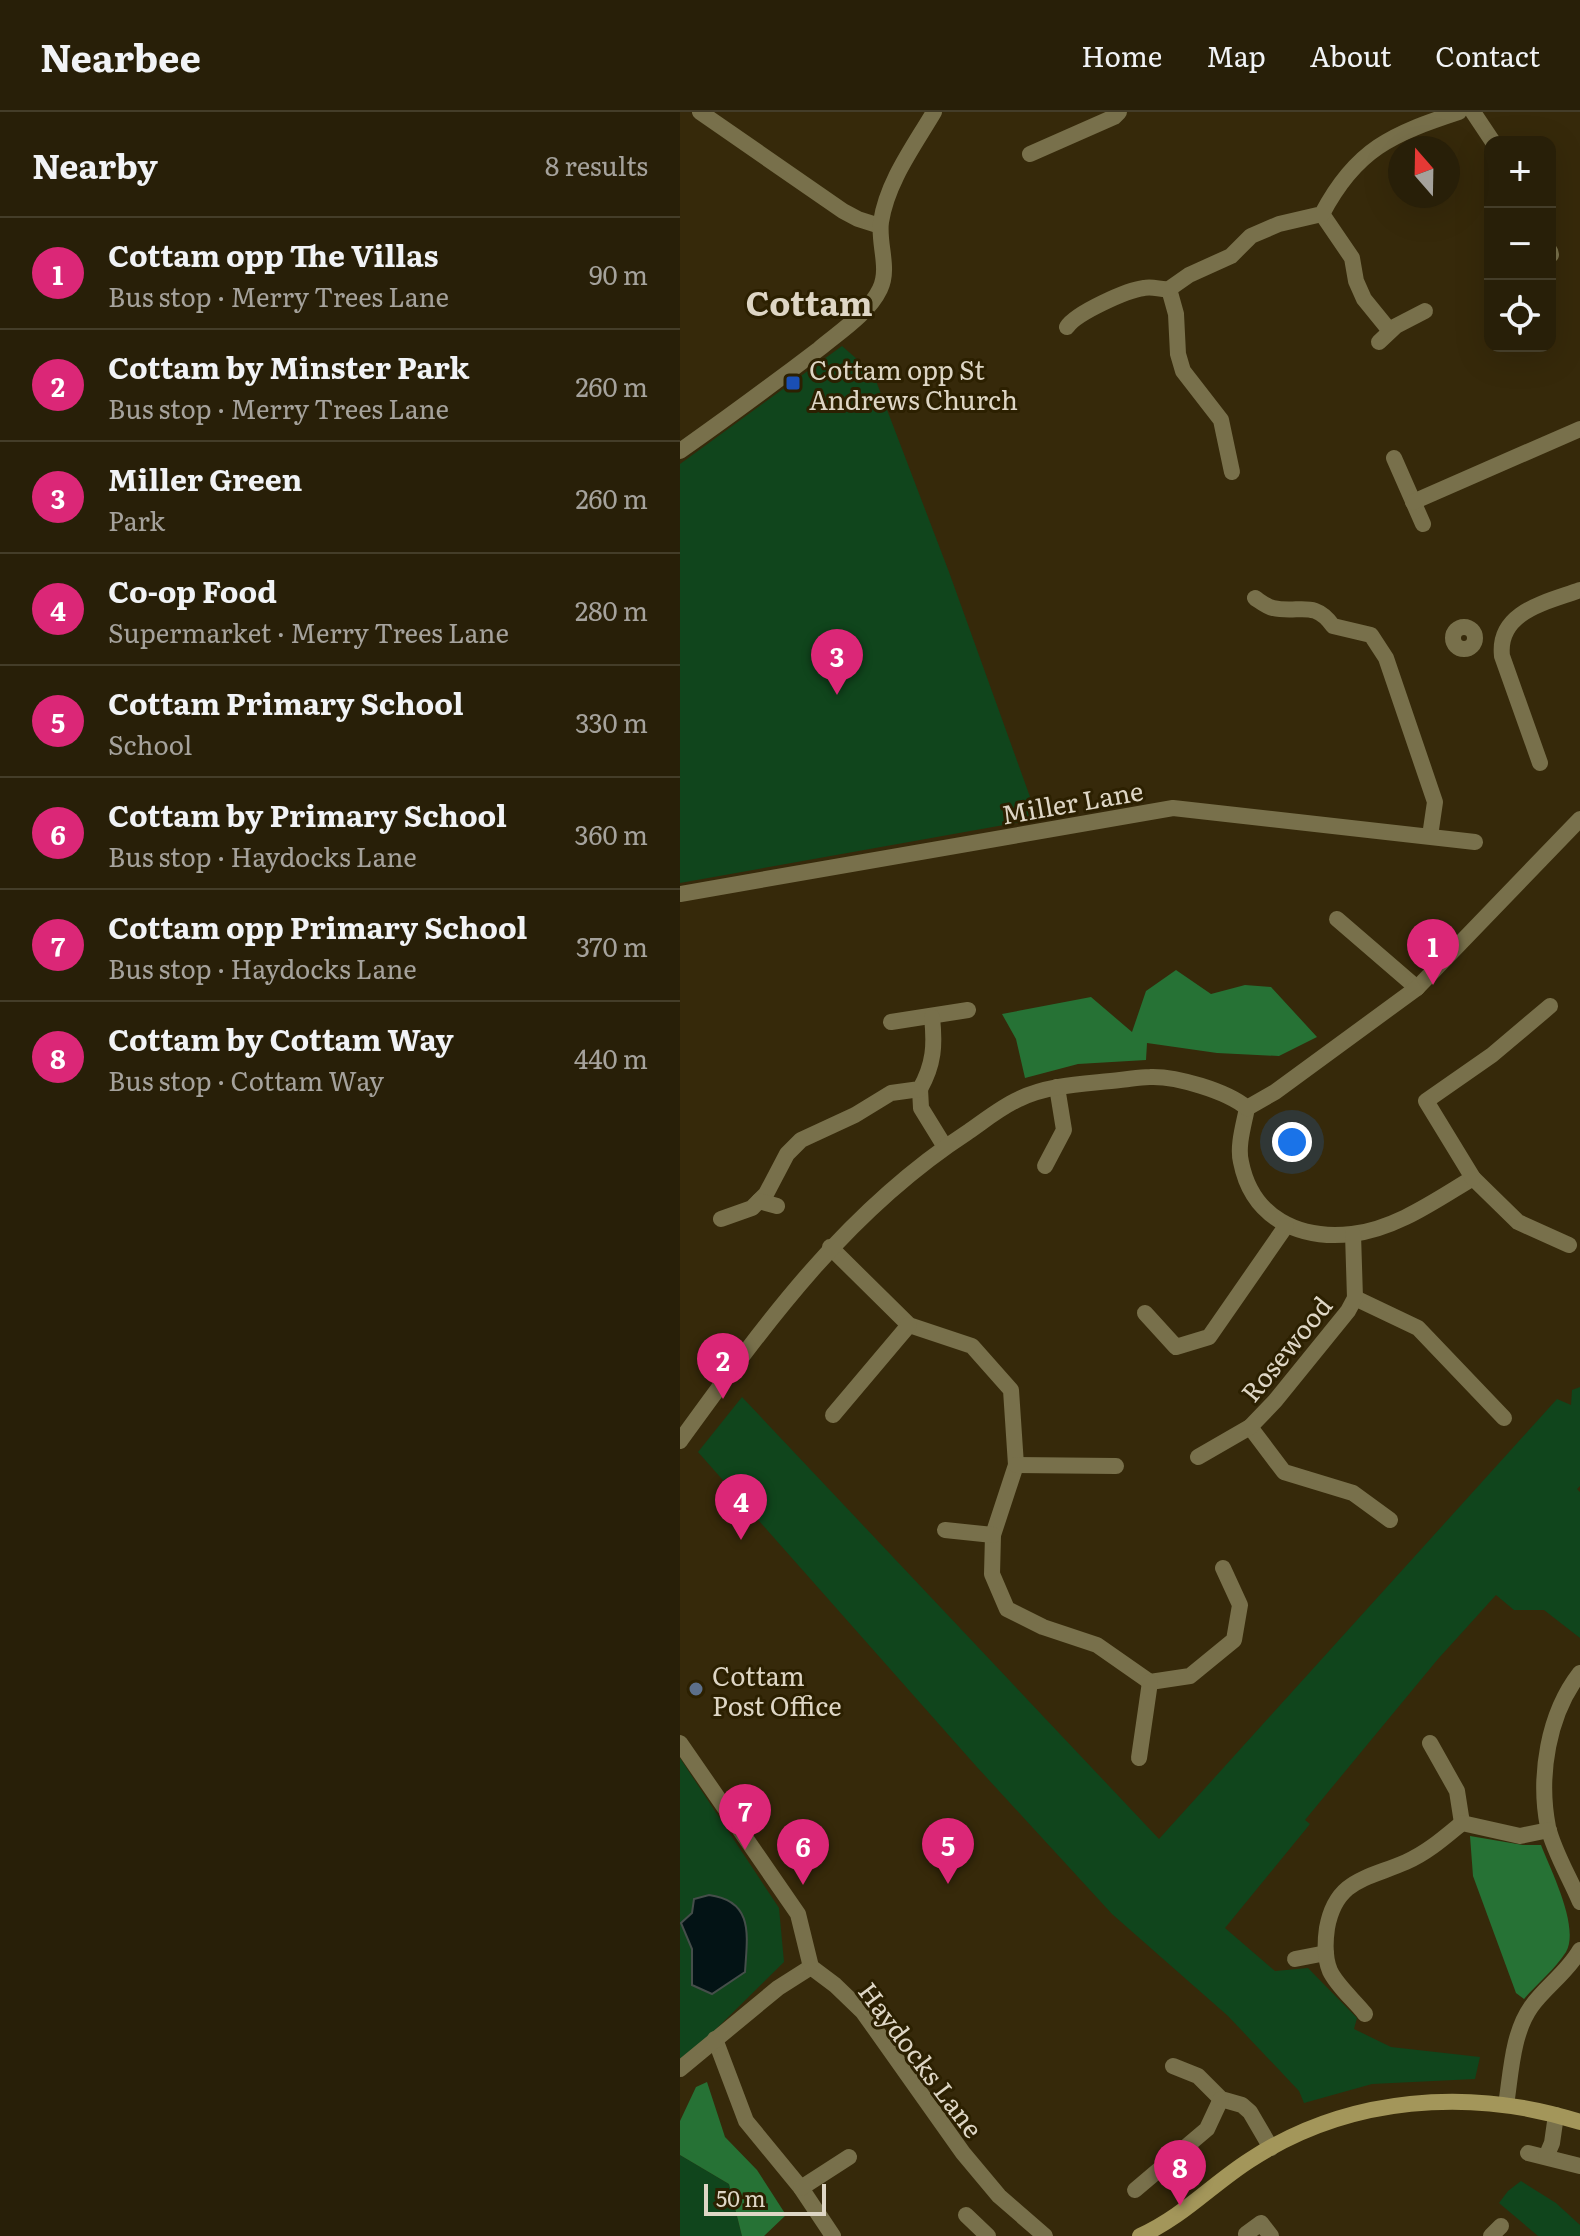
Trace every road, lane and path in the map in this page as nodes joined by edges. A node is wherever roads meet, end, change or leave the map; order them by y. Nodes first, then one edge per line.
1 (700, 112) edge
2 (934, 112) edge
3 (1119, 112) edge
4 (1459, 112) edge
5 (1473, 112) edge
6 (1489, 136) edge
7 (1030, 154) dead end
8 (1322, 214) junction
9 (880, 226) junction
10 (1169, 289) junction
11 (1425, 311) dead end
12 (1067, 327) dead end
13 (1580, 429) edge
14 (680, 451) edge
15 (1394, 458) dead end
16 (1232, 472) dead end
17 (1413, 502) junction
18 (1423, 524) dead end
19 (1580, 590) edge
20 (1255, 598) dead end
21 (1474, 641) dead end
22 (1501, 646) junction
23 (1540, 763) dead end
24 (1580, 819) edge
25 (1430, 836) junction
26 (1475, 842) dead end
27 (680, 894) edge
28 (1337, 919) dead end
29 (1417, 988) junction
30 (1550, 1006) dead end
31 (968, 1010) dead end
32 (932, 1017) junction
33 (891, 1022) dead end
34 (1057, 1087) junction
35 (920, 1089) junction
36 (1247, 1108) junction
37 (945, 1147) junction
38 (1045, 1166) dead end
39 (1473, 1178) junction
40 (759, 1201) junction
41 (777, 1206) dead end
42 (721, 1219) dead end
43 (1286, 1226) junction
44 (1353, 1234) junction
45 (1569, 1245) dead end
46 (830, 1247) junction
47 (1355, 1298) junction
48 (1145, 1313) dead end
49 (909, 1325) junction
50 (833, 1415) dead end
51 (1504, 1418) dead end
52 (1250, 1427) junction
53 (680, 1441) edge
54 (1198, 1457) dead end
55 (1016, 1465) junction
56 (1116, 1466) dead end
57 (1390, 1520) dead end
58 (945, 1530) dead end
59 (993, 1535) junction
60 (1223, 1568) dead end
61 (1580, 1673) edge
62 (1150, 1682) junction
63 (680, 1743) edge
64 (1430, 1743) dead end
65 (1139, 1758) dead end
66 (1462, 1823) junction
67 (1549, 1830) junction
68 (1580, 1902) edge
69 (1580, 1950) edge
70 (1326, 1953) junction
71 (1295, 1959) dead end
72 (811, 1967) junction
73 (1365, 2014) dead end
74 (715, 2039) junction
75 (1173, 2066) dead end
76 (680, 2069) edge
77 (1221, 2099) junction
78 (1506, 2105) junction
79 (1556, 2115) junction
80 (1580, 2122) edge
81 (1271, 2148) junction
82 (1528, 2153) dead end
83 (849, 2157) dead end
84 (1546, 2157) junction
85 (1580, 2166) edge
86 (801, 2188) junction
87 (1135, 2190) dead end
88 (1182, 2214) junction
89 (966, 2215) dead end
90 (1246, 2234) dead end
91 (1048, 2235) edge
92 (833, 2236) edge
93 (988, 2236) edge
94 (1140, 2236) edge
95 (1169, 2236) edge
96 (1271, 2236) edge

1 - 9 street
2 - 9 street
3 - 7 street
4 - 8 street
5 - 6 street
8 - 10 street
8 - 11 street
9 - 14 street
10 - 12 street
10 - 16 street
13 - 17 street
15 - 17 street
17 - 18 street
19 - 22 street
20 - 25 street
21 - 22 street
22 - 23 street
24 - 29 street
25 - 26 street, Miller Lane
25 - 27 street, Miller Lane
28 - 29 street
29 - 36 street
30 - 39 street
31 - 32 street
32 - 33 street
32 - 35 street
34 - 36 street
34 - 37 street
34 - 38 street
35 - 37 street
35 - 40 street
36 - 43 street
37 - 46 street
39 - 44 street
39 - 45 street
40 - 41 street
40 - 42 street
43 - 44 street
43 - 48 street
44 - 47 street, Rosewood
46 - 49 street
46 - 53 street
47 - 51 street, Rosewood
47 - 52 street, Rosewood
49 - 50 street
49 - 55 street
52 - 54 street, Rosewood
52 - 57 street, Rosewood
55 - 56 street
55 - 59 street
58 - 59 street
59 - 62 street
60 - 62 street
61 - 67 street
62 - 65 street
63 - 72 street
64 - 66 street
66 - 67 street
66 - 70 street
67 - 68 street
69 - 78 street
70 - 71 street
70 - 73 street
72 - 74 street
72 - 91 street, Haydocks Lane
74 - 76 street
74 - 86 street
75 - 77 street
77 - 81 street
77 - 87 street
78 - 79 main road
78 - 81 main road
79 - 80 main road
79 - 84 street
81 - 88 main road
82 - 84 street
83 - 86 street
84 - 85 street
86 - 92 street
88 - 94 main road
88 - 95 main road
89 - 93 street
90 - 96 street

